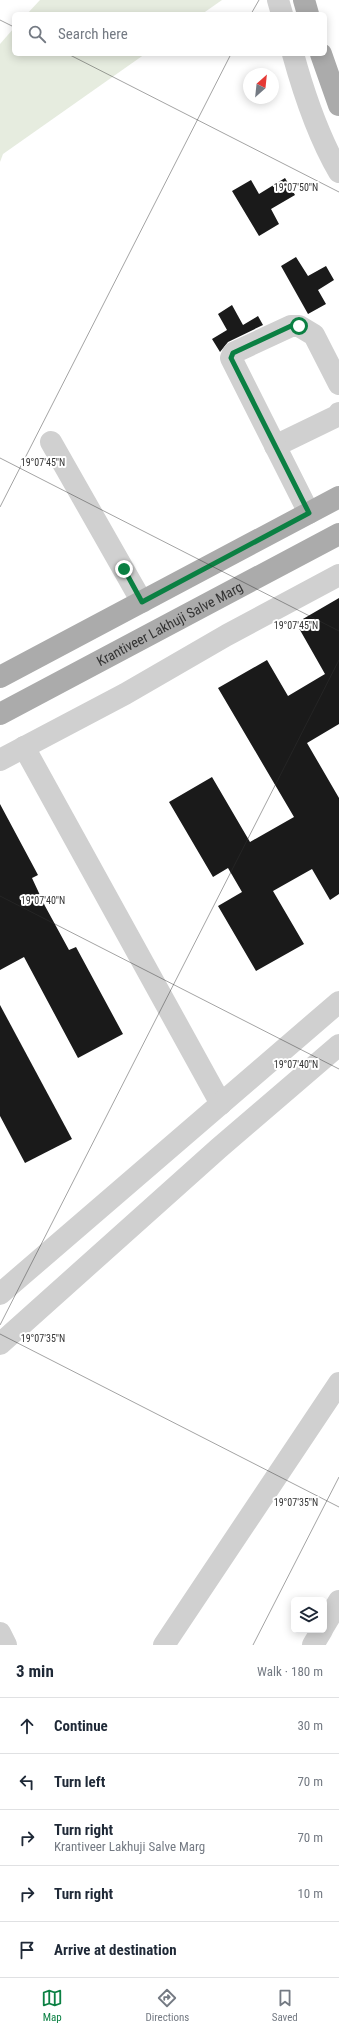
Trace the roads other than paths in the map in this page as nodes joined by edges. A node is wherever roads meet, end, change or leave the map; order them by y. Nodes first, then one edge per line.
1 (278, 0) edge
2 (304, 0) edge
3 (281, 12) edge
4 (307, 12) edge
5 (294, 56) edge
6 (322, 56) edge
7 (339, 105) edge
8 (339, 172) edge
9 (339, 384) edge
10 (339, 413) edge
11 (50, 442) dead end
12 (275, 446) junction
13 (339, 497) edge
14 (309, 513) junction
15 (339, 534) edge
16 (339, 575) edge
17 (142, 602) junction
18 (0, 678) edge
19 (0, 714) edge
20 (24, 747) junction
21 (0, 760) edge
22 (339, 1002) edge
23 (339, 1045) edge
24 (221, 1104) junction
25 (0, 1294) edge
26 (0, 1344) edge
27 (339, 1384) edge
28 (339, 1601) edge
29 (327, 1621) edge
30 (320, 1633) edge
31 (0, 1634) edge
32 (6, 1645) edge
33 (164, 1645) edge
34 (313, 1645) edge

1 - 3 street
2 - 4 main road
5 - 8 street
6 - 7 main road
9 - 12 street
10 - 12 street
11 - 17 street
12 - 14 street
13 - 14 main road
14 - 17 main road
15 - 19 main road, Krantiveer Lakhuji Salve Marg
16 - 20 street
17 - 18 main road
20 - 21 street
20 - 24 street
22 - 24 street
23 - 26 street
24 - 25 street
27 - 33 street
28 - 29 street
30 - 34 street
31 - 32 street

